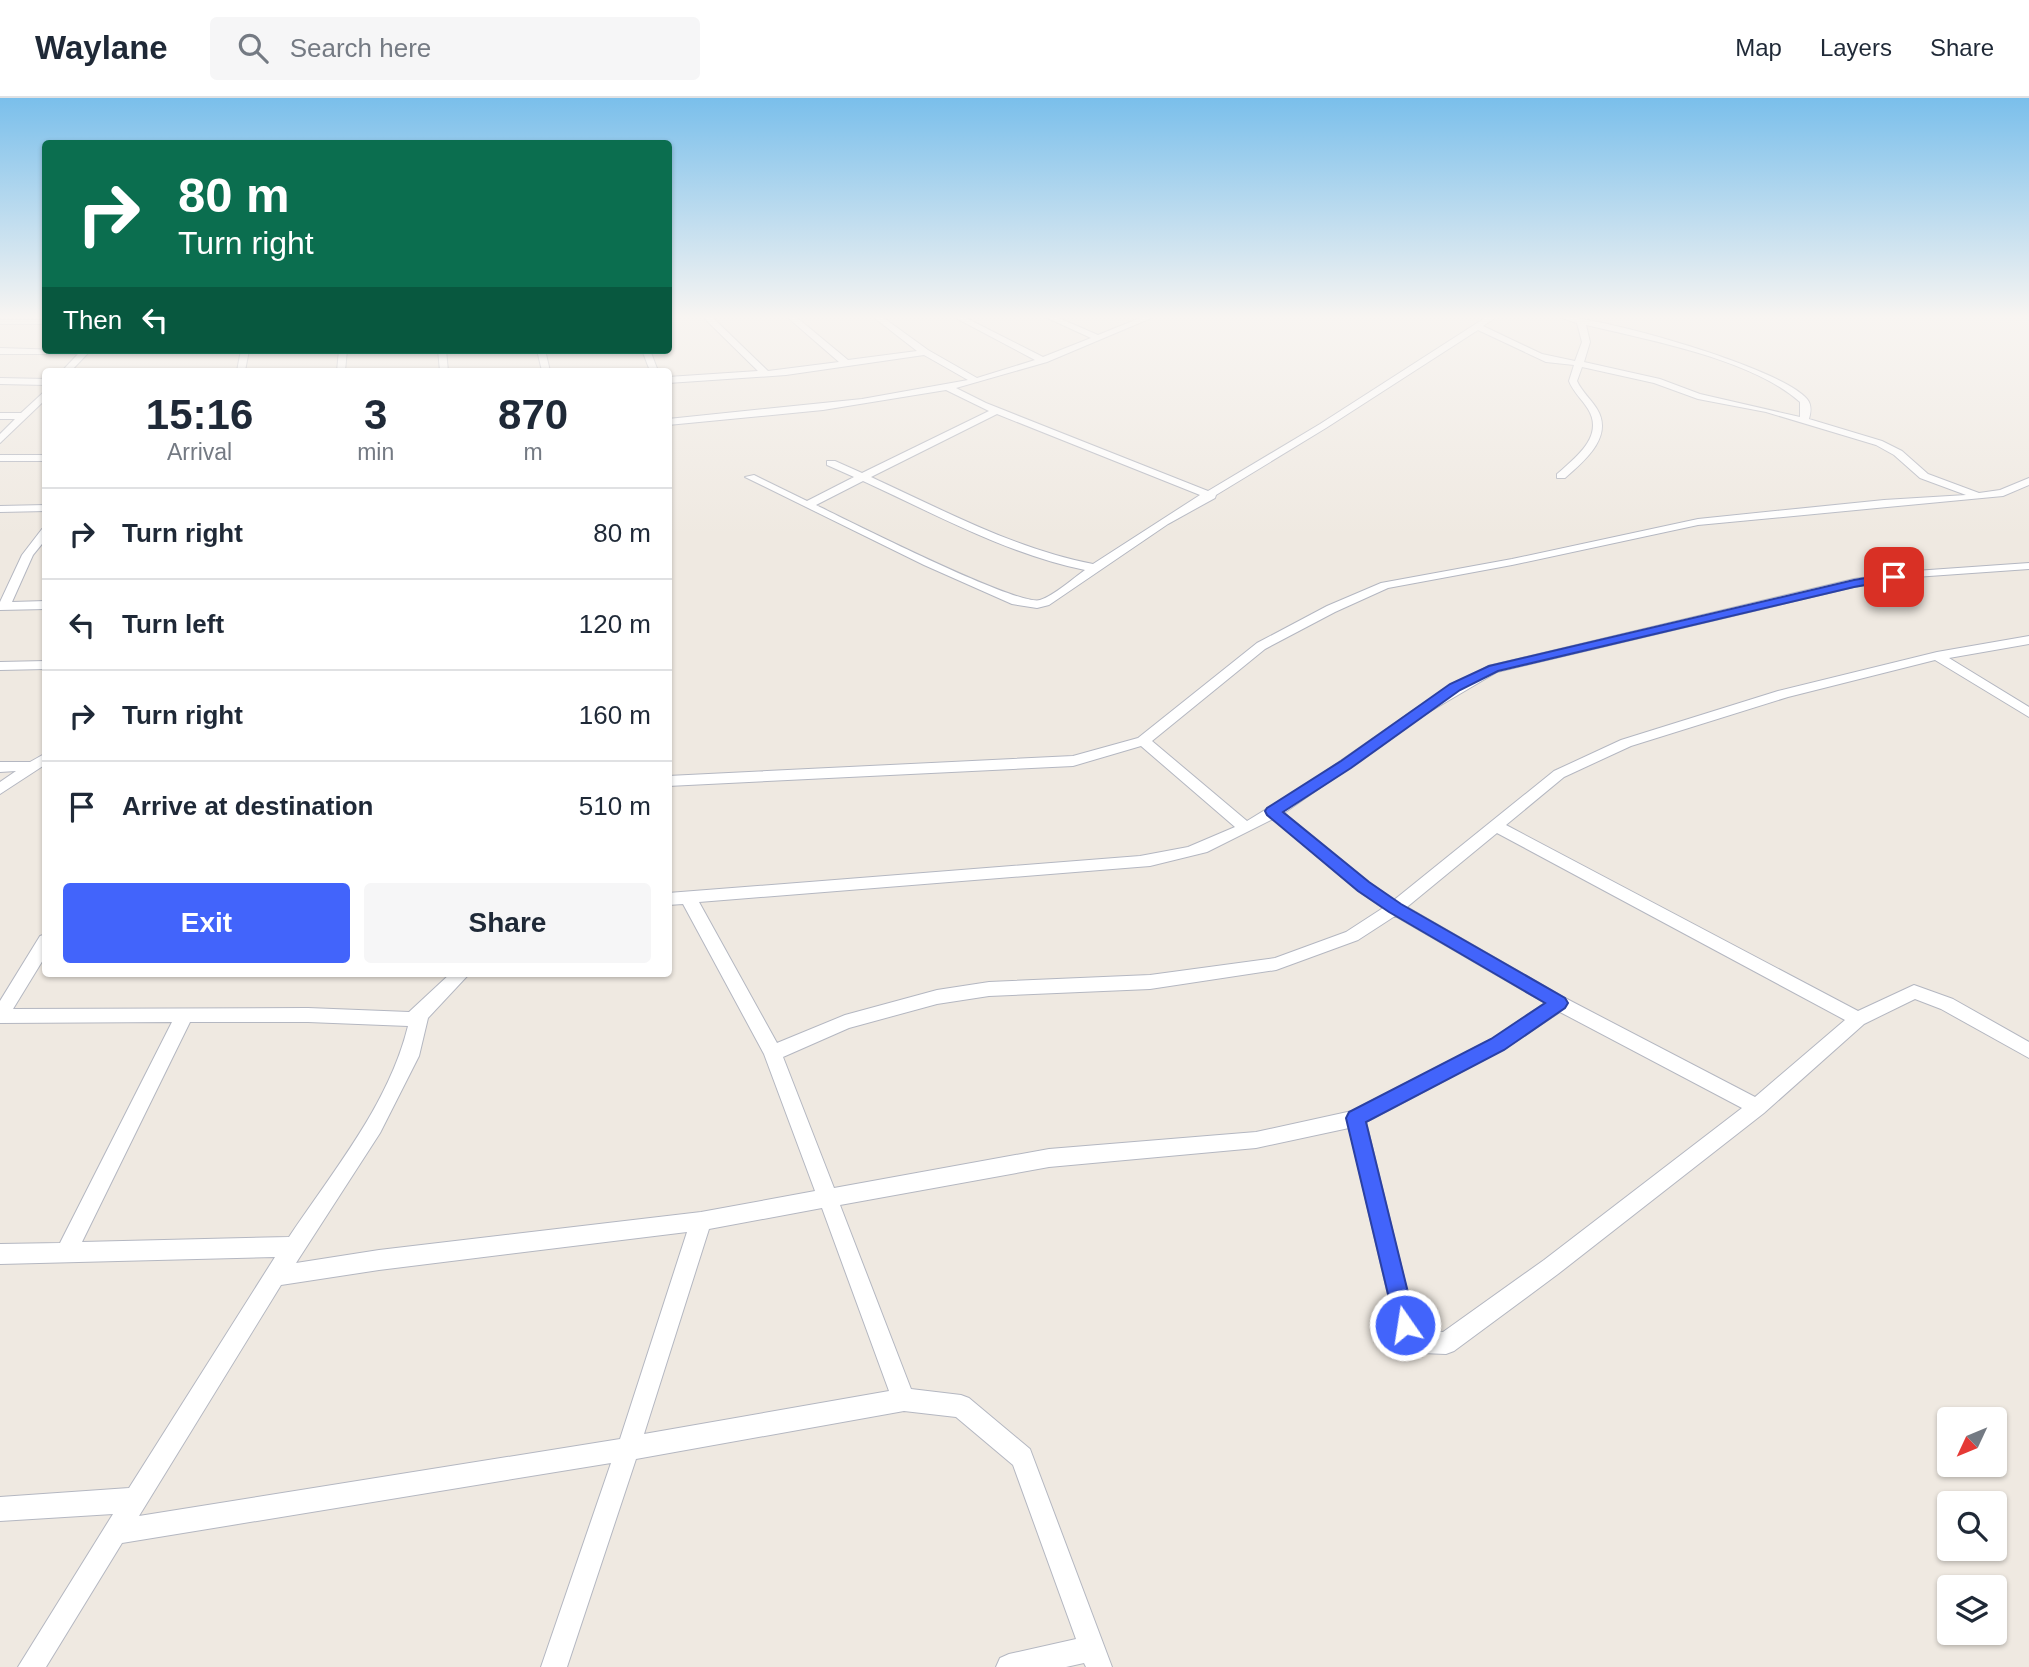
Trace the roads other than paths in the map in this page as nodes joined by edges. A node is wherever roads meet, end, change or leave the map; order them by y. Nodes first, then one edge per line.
1 (935, 389) edge
2 (952, 389) edge
3 (1380, 389) edge
4 (1576, 389) edge
5 (1679, 389) edge
6 (1790, 389) edge
7 (42, 397) edge
8 (998, 410) junction
9 (0, 416) edge
10 (24, 416) junction
11 (672, 421) edge
12 (1803, 421) junction
13 (0, 440) edge
14 (0, 458) edge
15 (42, 458) edge
16 (831, 463) dead end
17 (1561, 476) dead end
18 (750, 477) dead end
19 (862, 478) junction
20 (2027, 484) edge
21 (1212, 496) junction
22 (1980, 497) junction
23 (807, 505) junction
24 (42, 508) edge
25 (0, 509) edge
26 (42, 536) edge
27 (2029, 566) edge
28 (1094, 568) junction
29 (42, 605) edge
30 (2, 606) edge
31 (2029, 640) edge
32 (1937, 656) junction
33 (42, 665) edge
34 (0, 666) edge
35 (2029, 713) edge
36 (1143, 741) junction
37 (42, 764) edge
38 (0, 767) edge
39 (672, 781) edge
40 (0, 789) edge
41 (1272, 811) junction
42 (1494, 825) junction
43 (1245, 827) junction
44 (678, 897) edge
45 (1395, 908) junction
46 (42, 947) edge
47 (456, 977) edge
48 (1559, 1003) junction
49 (420, 1015) junction
50 (184, 1016) junction
51 (2, 1019) edge
52 (1858, 1019) junction
53 (2029, 1051) edge
54 (773, 1052) junction
55 (1757, 1107) junction
56 (1356, 1118) junction
57 (828, 1200) junction
58 (701, 1221) junction
59 (295, 1247) junction
60 (66, 1252) junction
61 (0, 1254) edge
62 (275, 1276) junction
63 (904, 1400) junction
64 (628, 1449) junction
65 (135, 1500) junction
66 (0, 1509) edge
67 (115, 1532) junction
68 (1096, 1658) edge
69 (31, 1667) edge
70 (554, 1667) edge
71 (1009, 1667) edge

1 - 11 street
2 - 8 street
3 - 21 street
4 - 17 street
5 - 12 street
6 - 12 street
7 - 10 street
8 - 19 street
8 - 21 street
9 - 10 street
10 - 13 street
12 - 22 street
14 - 15 street
16 - 19 street
18 - 23 street
19 - 23 street
19 - 28 street
20 - 22 street
21 - 28 street
22 - 36 street
23 - 28 street
24 - 25 street
26 - 30 street
27 - 41 street
29 - 30 street
31 - 32 street
32 - 35 street
32 - 42 street
33 - 34 street
36 - 39 street
36 - 43 street
37 - 38 street
37 - 40 street
41 - 43 street
41 - 45 street
42 - 45 street
42 - 52 street
43 - 44 street
44 - 54 street
45 - 48 street
45 - 54 street
46 - 51 street
47 - 49 street
48 - 55 street
48 - 56 street
49 - 50 street
49 - 59 street
50 - 51 street
50 - 60 street
52 - 53 street
52 - 55 street
54 - 57 street
55 - 56 street
56 - 57 street
57 - 58 street
57 - 63 street
58 - 62 street
58 - 64 street
59 - 60 street
59 - 62 street
60 - 61 street
62 - 65 street
63 - 64 street
63 - 68 street
64 - 67 street
64 - 70 street
65 - 66 street
65 - 67 street
67 - 69 street
68 - 71 street

